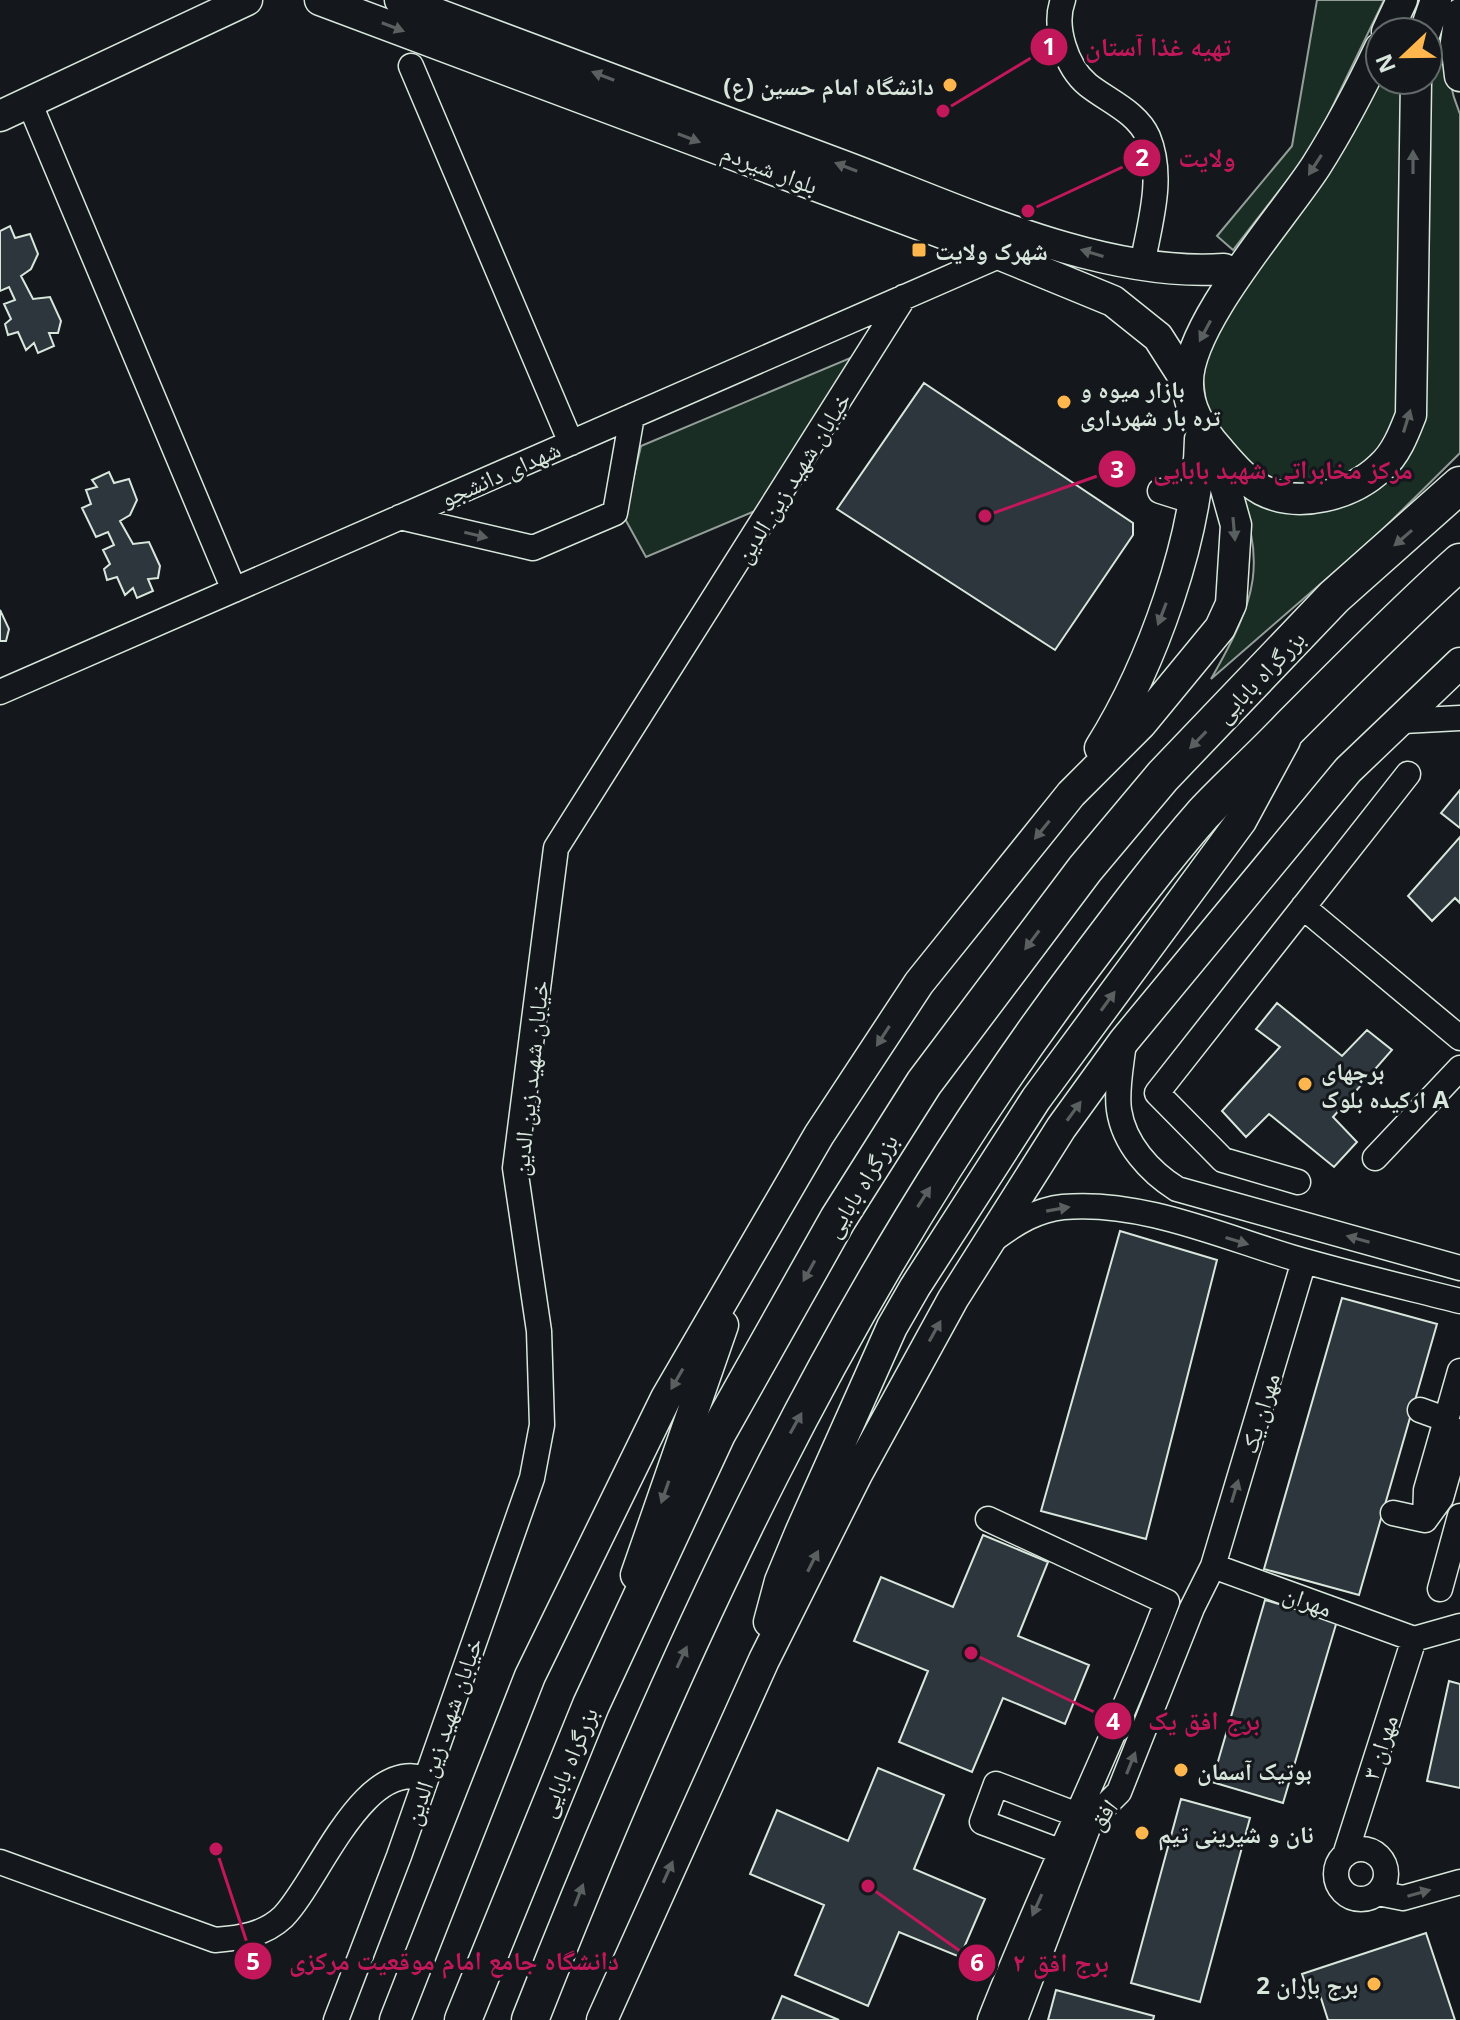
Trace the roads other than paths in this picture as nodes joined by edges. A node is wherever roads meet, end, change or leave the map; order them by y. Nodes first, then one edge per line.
1 (247, 0) edge
2 (320, 0) edge
3 (400, 0) edge
4 (1063, 0) edge
5 (1460, 14) edge
6 (411, 66) dead end
7 (1460, 76) edge
8 (1364, 77) edge
9 (1415, 96) edge
10 (29, 102) junction
11 (0, 116) edge
12 (1005, 242) junction
13 (1135, 265) junction
14 (1234, 266) junction
15 (904, 297) junction
16 (1106, 307) junction
17 (1188, 384) junction
18 (632, 416) junction
19 (1201, 429) junction
20 (571, 443) junction
21 (1199, 485) junction
22 (1460, 485) edge
23 (1160, 491) dead end
24 (400, 517) junction
25 (1460, 562) edge
26 (234, 590) junction
27 (1460, 663) edge
28 (0, 692) edge
29 (1460, 718) edge
30 (1403, 721) junction
31 (1292, 726) junction
32 (1408, 774) dead end
33 (1071, 794) junction
34 (1303, 907) junction
35 (1460, 1038) edge
36 (1124, 1041) junction
37 (1460, 1068) edge
38 (1375, 1158) dead end
39 (1298, 1182) dead end
40 (1177, 1189) junction
41 (1162, 1219) junction
42 (989, 1243) junction
43 (1410, 1254) junction
44 (746, 1259) junction
45 (1304, 1261) junction
46 (1460, 1268) edge
47 (1401, 1286) junction
48 (1460, 1301) edge
49 (1460, 1371) edge
50 (1420, 1410) dead end
51 (1445, 1432) edge
52 (1393, 1513) dead end
53 (1460, 1516) edge
54 (988, 1519) dead end
55 (1213, 1566) junction
56 (1440, 1589) dead end
57 (1167, 1602) junction
58 (1460, 1626) edge
59 (1414, 1639) junction
60 (764, 1660) junction
61 (591, 1705) junction
62 (1136, 1718) junction
63 (426, 1779) junction
64 (1085, 1818) junction
65 (1069, 1855) junction
66 (0, 1862) edge
67 (1460, 1882) edge
68 (1028, 1953) junction
69 (336, 2020) edge
70 (395, 2020) edge
71 (463, 2020) edge
72 (530, 2020) edge
73 (602, 2020) edge
74 (990, 2020) edge
75 (1015, 2020) edge

1 - 10 main road
2 -> 12 main road, بلوار شیردم
12 -> 3 main road, بلوار شیردم
4 - 13 street
5 - 7 main road
6 - 20 street
8 -> 14 main road
19 -> 9 main road
10 - 11 main road
10 - 26 street
13 -> 12 main road, بلوار شیردم
12 - 15 street, شهدای دانشجو
12 - 16 main road, بلوار شیردم
13 - 14 main road, بلوار شیردم
13 - 16 main road
14 -> 17 main road
15 - 18 street, شهدای دانشجو
15 - 63 street, خیابان شهید زین الدین
16 - 17 main road, بلوار شیردم
17 - 19 main road
18 - 20 street, شهدای دانشجو
24 -> 18 street
19 - 21 main road
19 -> 33 main road
20 - 24 street, شهدای دانشجو
21 - 23 street
21 -> 33 main road
22 -> 61 highway, بزرگراه بابایی
24 - 26 street, شهدای دانشجو
25 - 31 highway
26 - 28 street, شهدای دانشجو
27 - 30 main road
29 - 30 street
30 - 36 main road
60 -> 31 main road
72 -> 31 highway
32 - 34 street
33 -> 44 main road
34 - 35 street
34 - 39 street
36 - 40 street
42 -> 36 main road
37 - 38 street
40 - 41 street
43 -> 40 street
42 -> 41 street
41 -> 45 street
60 -> 42 main road
43 - 46 street
43 - 47 street
44 -> 61 main road
44 -> 70 main road
45 - 47 street
55 -> 45 street, مهران یک
47 - 48 street
49 - 51 street
50 - 51 street
51 - 52 street
53 - 56 street
54 - 57 street
55 - 57 street
55 - 59 street, مهران
55 - 62 street, افق
57 - 62 street, افق
58 - 59 street
59 -> 67 street, مهران ۳
73 -> 60 main road
61 - 71 highway, بزرگراه بابایی
62 - 64 street, افق
63 - 66 street
63 - 69 street, خیابان شهید زین الدین
64 - 65 street, افق
64 - 65 street
65 - 68 street, افق
68 - 74 street, افق
68 - 75 street, افق

